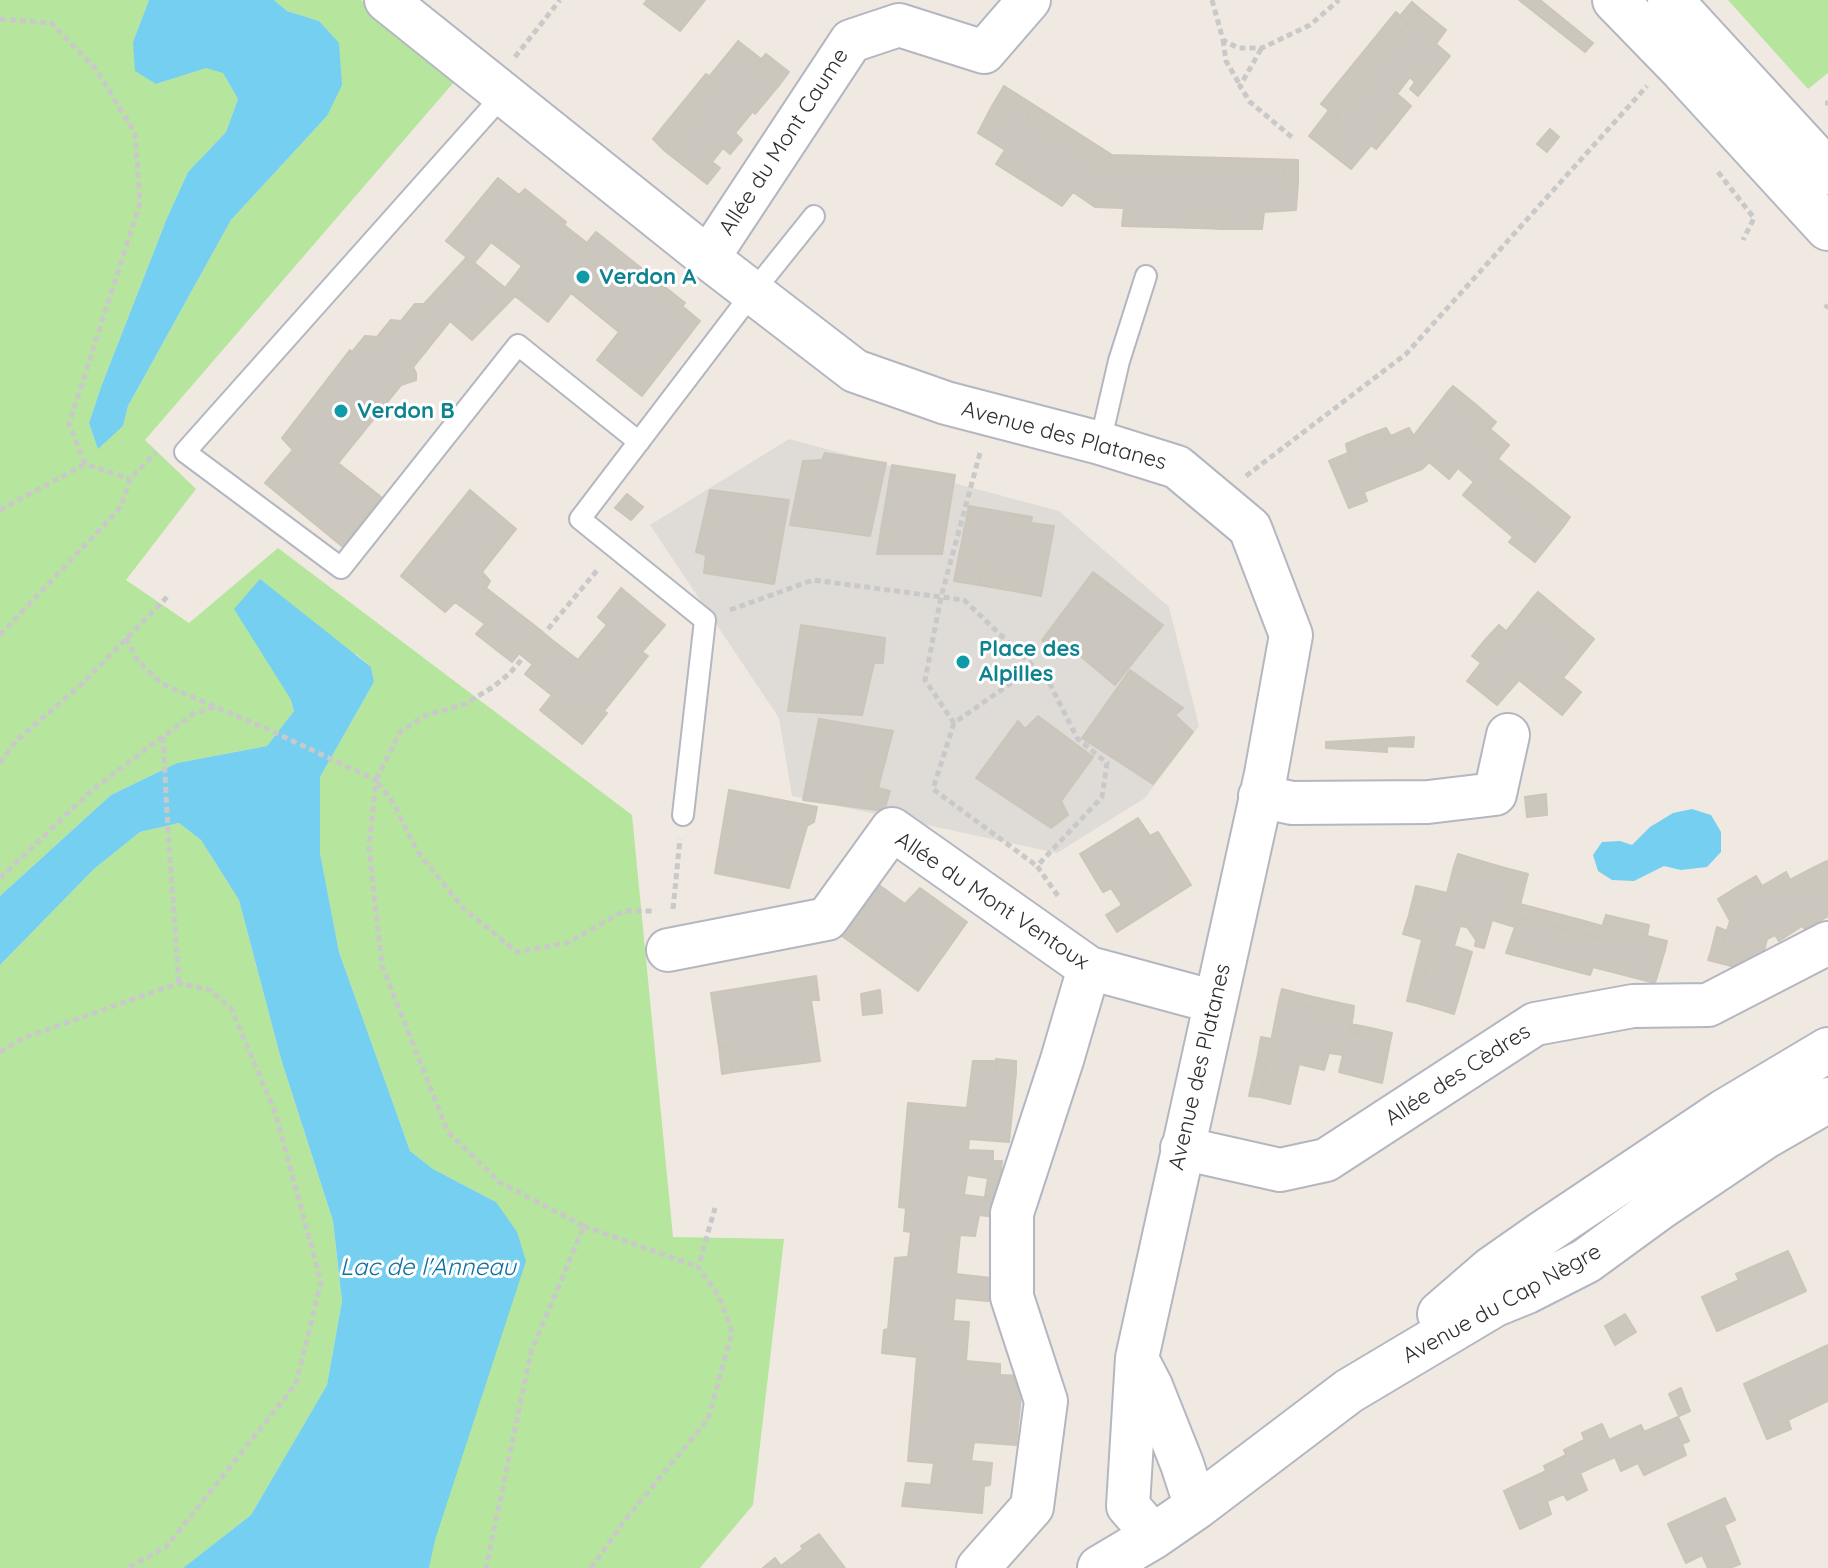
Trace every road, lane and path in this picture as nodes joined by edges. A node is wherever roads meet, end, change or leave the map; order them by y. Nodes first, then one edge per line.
1 (386, 0) edge
2 (560, 0) edge
3 (1029, 0) edge
4 (1212, 0) edge
5 (1339, 0) edge
6 (1615, 0) edge
7 (1670, 0) edge
8 (0, 19) edge
9 (1223, 40) junction
10 (1262, 48) junction
11 (1672, 59) junction
12 (1240, 86) junction
13 (496, 90) junction
14 (1294, 139) dead end
15 (1828, 172) edge
16 (814, 216) dead end
17 (1828, 228) edge
18 (708, 258) junction
19 (1146, 276) dead end
20 (753, 292) junction
21 (990, 415) junction
22 (639, 442) junction
23 (1100, 443) junction
24 (85, 464) junction
25 (130, 479) dead end
26 (1216, 499) junction
27 (0, 510) edge
28 (616, 548) junction
29 (167, 597) dead end
30 (941, 597) junction
31 (705, 620) junction
32 (548, 629) dead end
33 (126, 638) junction
34 (521, 660) dead end
35 (1034, 667) junction
36 (216, 707) junction
37 (954, 723) junction
38 (1508, 735) dead end
39 (163, 737) junction
40 (0, 763) edge
41 (376, 780) junction
42 (1260, 796) junction
43 (683, 815) joint
44 (1037, 866) junction
45 (0, 878) edge
46 (1828, 943) edge
47 (1055, 944) junction
48 (668, 950) dead end
49 (1089, 968) junction
50 (179, 983) junction
51 (1215, 1002) junction
52 (1828, 1050) edge
53 (0, 1052) edge
54 (1828, 1100) edge
55 (1182, 1148) junction
56 (715, 1208) dead end
57 (584, 1226) junction
58 (698, 1267) junction
59 (1137, 1358) junction
60 (1349, 1391) junction
61 (1196, 1507) junction
62 (1154, 1536) junction
63 (128, 1568) edge
64 (486, 1568) edge
65 (591, 1568) edge
66 (978, 1568) edge
67 (1100, 1568) edge

1 - 13 street, Avenue des Platanes
2 - 13 path
3 - 18 street, Allée du Mont Caume
4 - 9 path
5 - 10 path
6 - 11 street
7 - 15 street
8 - 24 path
9 - 10 path
9 - 12 path
10 - 12 path
11 - 17 street
11 - 26 path
12 - 14 path
13 - 18 street, Avenue des Platanes
13 - 22 lane
16 - 20 lane
18 - 20 street, Avenue des Platanes
19 - 23 lane
20 - 21 street, Avenue des Platanes
20 - 22 lane
21 - 23 street, Avenue des Platanes
21 - 30 path
22 - 28 lane
23 - 26 street, Avenue des Platanes
24 - 25 path
24 - 27 path
26 - 42 street, Avenue des Platanes
28 - 31 lane
28 - 32 path
29 - 33 path
30 - 31 path
30 - 35 path
30 - 37 path
31 - 43 lane
33 - 36 path
33 - 40 path
34 - 41 path
35 - 37 path
35 - 44 path
36 - 39 path
36 - 41 path
37 - 44 path
38 - 42 street
39 - 45 path
39 - 50 path
41 - 43 path
41 - 57 path
42 - 51 street, Avenue des Platanes
44 - 47 path
46 - 55 street, Allée des Cèdres
47 - 48 street, Allée du Mont Ventoux
47 - 49 street, Allée du Mont Ventoux
49 - 51 street, Allée du Mont Ventoux
49 - 66 street
50 - 53 path
50 - 63 path
51 - 55 street, Avenue des Platanes
52 - 60 street
54 - 60 street, Avenue du Cap Nègre
55 - 59 street, Avenue des Platanes
56 - 58 path
57 - 58 path
57 - 64 path
58 - 65 path
59 - 61 street
59 - 62 street, Avenue des Platanes
60 - 61 street, Avenue du Cap Nègre
61 - 62 street, Avenue du Cap Nègre
62 - 67 street, Avenue du Cap Nègre

